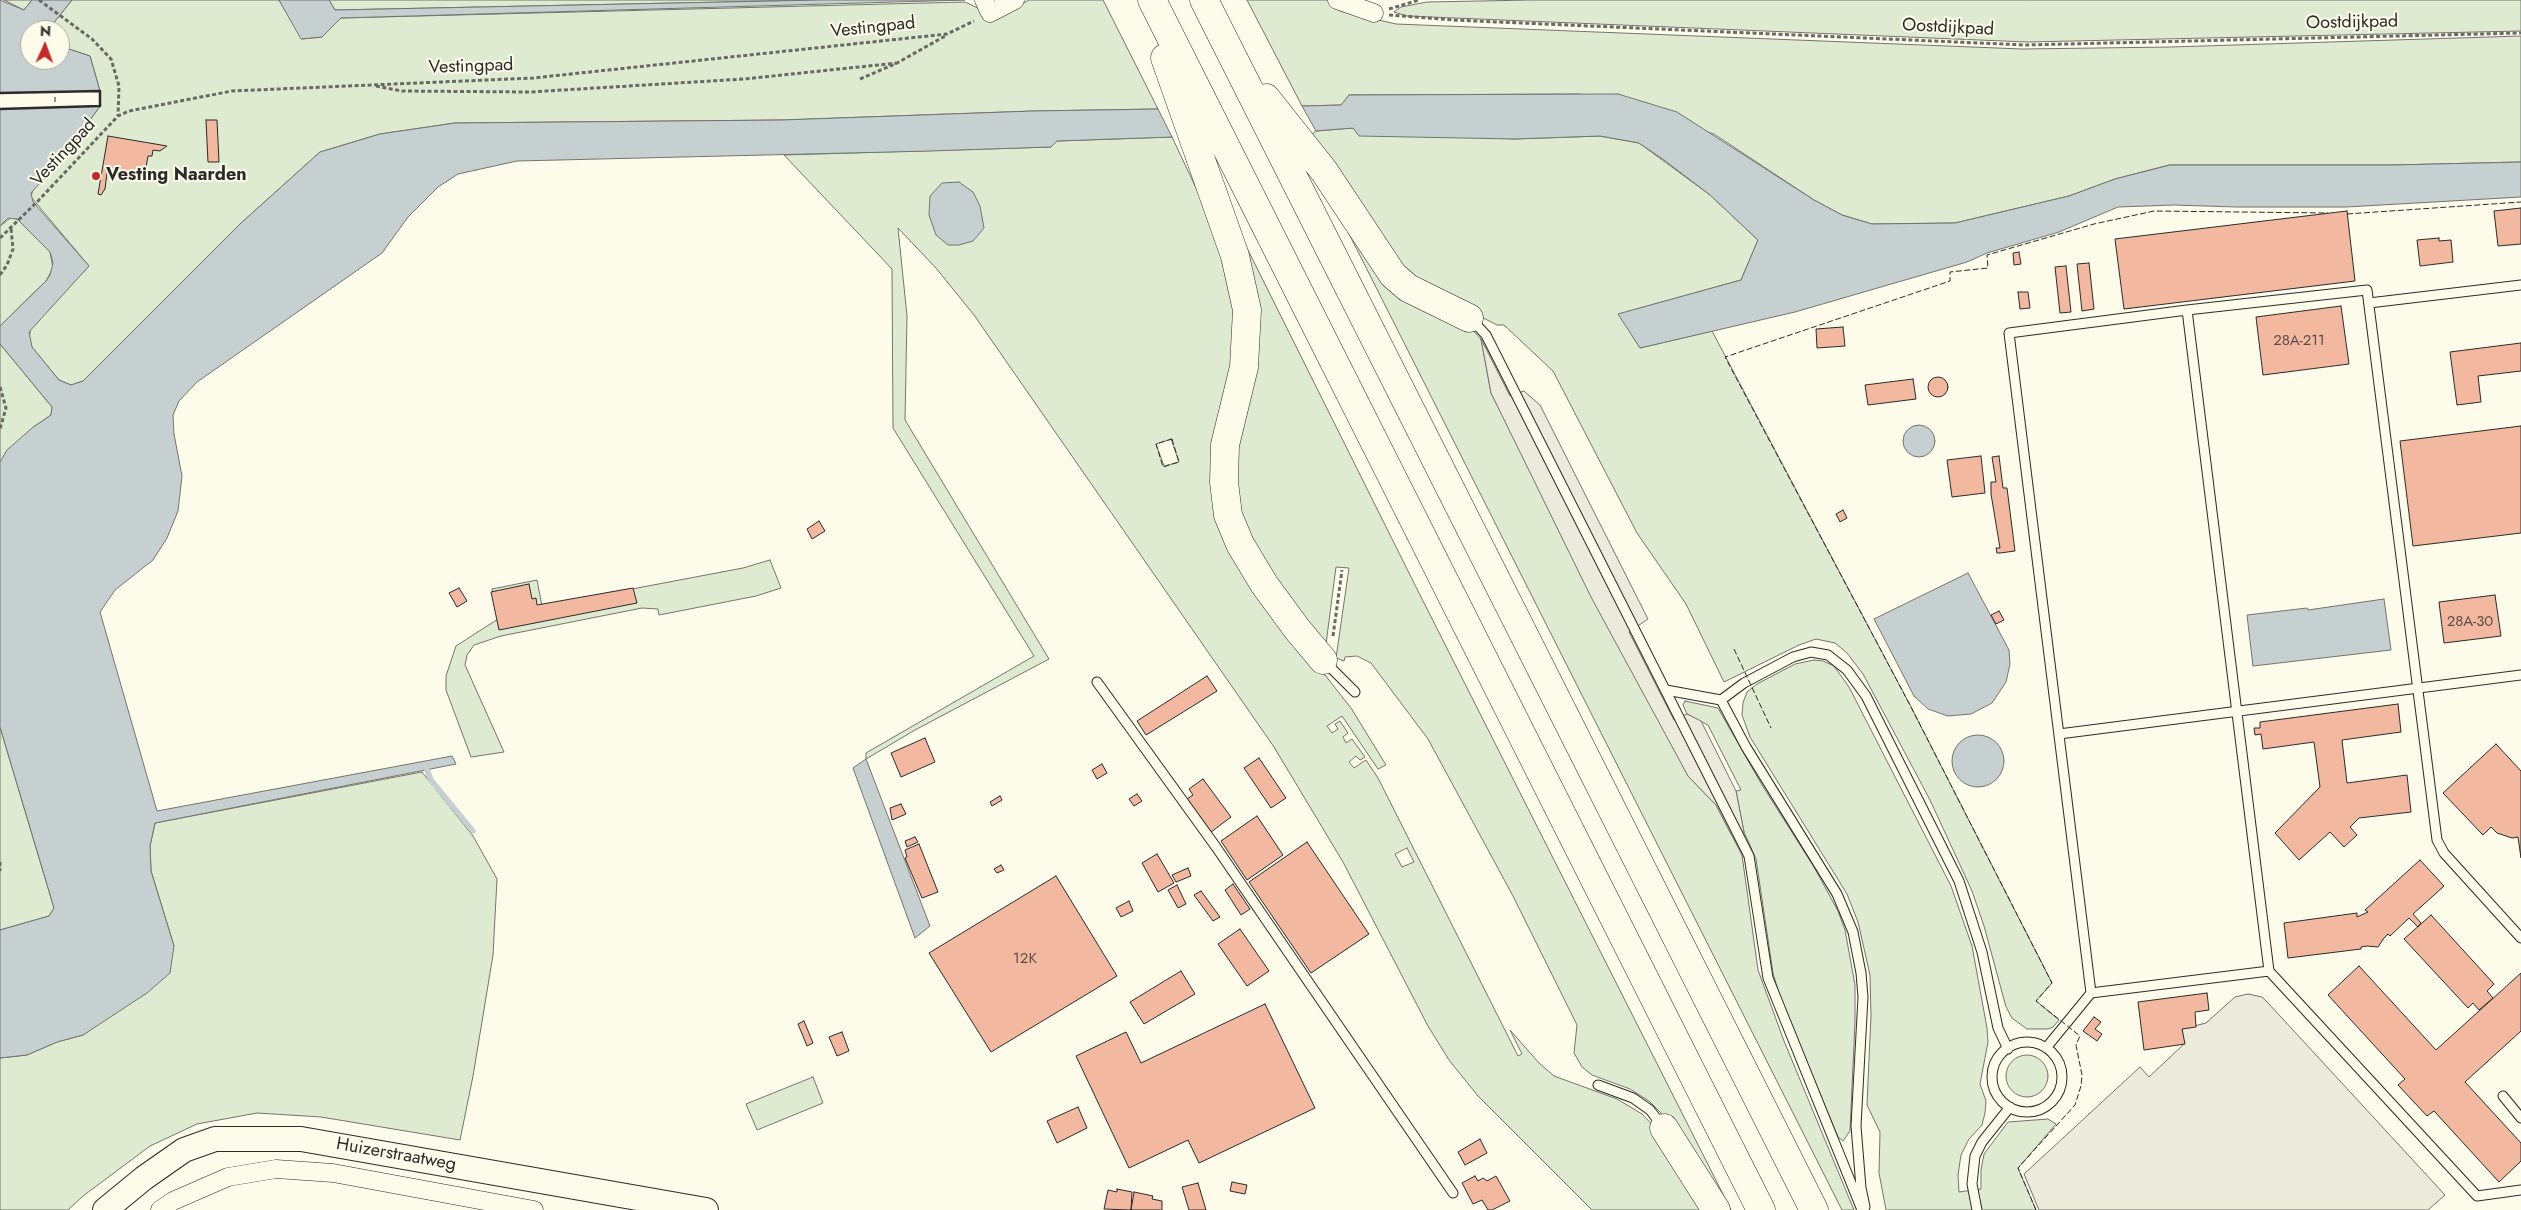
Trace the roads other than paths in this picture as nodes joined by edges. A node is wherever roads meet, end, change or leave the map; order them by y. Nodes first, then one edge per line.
1 (1015, 0) edge
2 (1145, 0) edge
3 (1152, 0) edge
4 (1204, 0) edge
5 (1337, 0) edge
6 (987, 6) edge
7 (1374, 13) road end
8 (1231, 53) junction
9 (2521, 285) edge
10 (2369, 304) junction
11 (2187, 310) junction
12 (1469, 318) joint
13 (1326, 663) joint
14 (2521, 676) edge
15 (1097, 682) dead end
16 (2418, 689) junction
17 (1666, 690) junction
18 (1355, 692) dead end
19 (1721, 700) junction
20 (2237, 712) junction
21 (2059, 734) junction
22 (2520, 936) edge
23 (2269, 971) junction
24 (2092, 993) junction
25 (2046, 1048) junction
26 (2008, 1049) junction
27 (1598, 1085) dead end
28 (2503, 1096) dead end
29 (2010, 1107) junction
30 (2521, 1118) edge
31 (1664, 1128) joint
32 (2521, 1190) edge
33 (1453, 1193) dead end
34 (105, 1210) edge
35 (160, 1210) edge
36 (534, 1210) edge
37 (706, 1210) edge
38 (1716, 1210) edge
39 (1761, 1210) edge
40 (1814, 1210) edge
41 (1862, 1210) edge
42 (1866, 1210) edge
43 (1977, 1210) edge

1 - 6 street
2 - 13 highway
3 - 39 highway
4 - 8 highway
5 - 7 street
8 - 12 highway
8 - 40 highway
9 - 10 lane
10 - 11 lane
10 - 16 lane
11 - 20 lane
11 - 21 lane
12 - 17 lane
13 - 18 lane
14 - 16 lane
15 - 33 lane
16 - 20 lane
16 - 22 lane
17 - 19 lane
17 - 41 lane
19 - 26 lane
19 - 42 lane
20 - 21 lane
20 - 23 lane
21 - 24 lane
23 - 24 lane
23 - 32 lane
24 - 25 lane
25 - 26 lane
25 - 29 lane
26 - 29 lane
27 - 31 lane
28 - 30 lane
29 - 43 lane
31 - 38 highway
34 - 37 street, Huizerstraatweg
35 - 36 street, Huizerstraatweg

